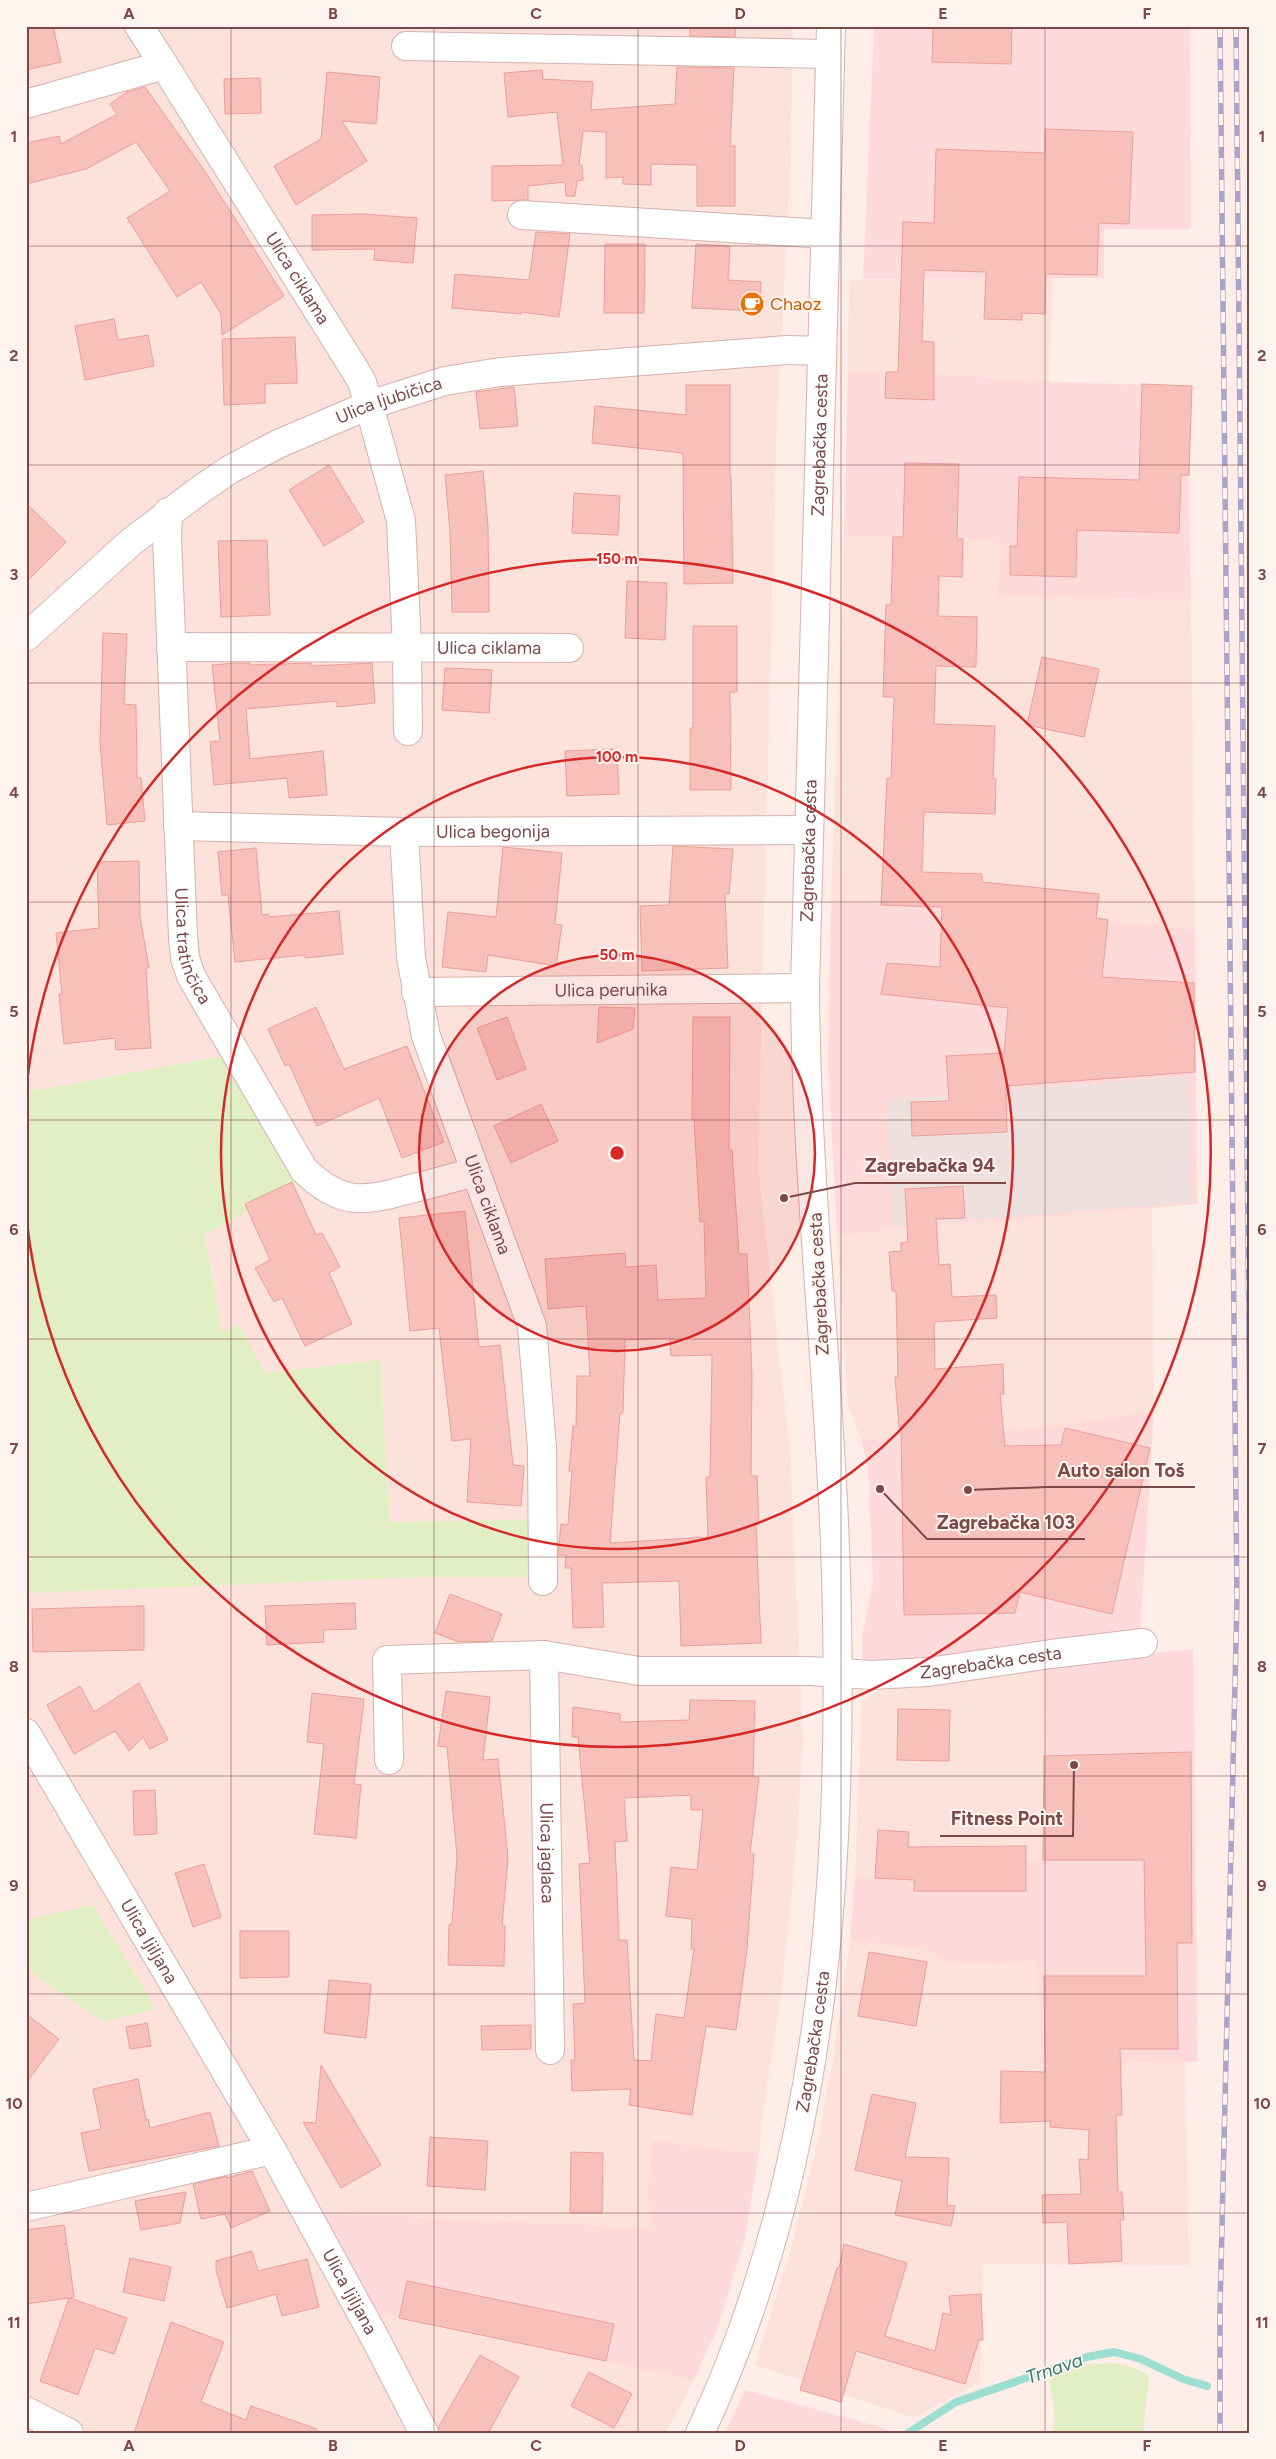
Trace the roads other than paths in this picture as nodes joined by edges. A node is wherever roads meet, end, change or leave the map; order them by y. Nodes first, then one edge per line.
1 (139, 26) edge
2 (830, 26) edge
3 (406, 46) dead end
4 (830, 54) junction
5 (164, 65) junction
6 (26, 104) edge
7 (522, 215) dead end
8 (825, 234) junction
9 (822, 350) junction
10 (370, 405) junction
11 (168, 512) junction
12 (26, 637) edge
13 (171, 647) junction
14 (407, 647) junction
15 (569, 648) dead end
16 (408, 731) dead end
17 (178, 826) junction
18 (809, 830) junction
19 (404, 832) junction
20 (805, 988) junction
21 (416, 992) junction
22 (474, 1172) junction
23 (543, 1580) dead end
24 (1143, 1643) dead end
25 (544, 1655) junction
26 (838, 1672) junction
27 (26, 1733) edge
28 (389, 1760) dead end
29 (550, 2050) dead end
30 (272, 2150) junction
31 (26, 2207) edge
32 (26, 2411) edge
33 (69, 2433) edge
34 (424, 2433) edge
35 (700, 2433) edge

1 - 5 street, Ulica ciklama
2 - 4 street, Zagrebačka cesta
3 - 4 street
4 - 8 street, Zagrebačka cesta
5 - 6 street
5 - 10 street, Ulica ciklama
7 - 8 street
8 - 9 street, Zagrebačka cesta
9 - 10 street, Ulica ljubičica
9 - 18 street, Zagrebačka cesta
10 - 11 street, Ulica ljubičica
10 - 14 street, Ulica ciklama
11 - 12 street, Ulica ljubičica
11 - 13 street, Ulica tratinčica
13 - 14 street, Ulica ciklama
13 - 17 street, Ulica tratinčica
14 - 15 street, Ulica ciklama
14 - 16 street, Ulica ciklama
17 - 19 street, Ulica begonija
17 - 22 street, Ulica tratinčica
18 - 19 street, Ulica begonija
18 - 20 street, Zagrebačka cesta
19 - 21 street, Ulica ciklama
20 - 21 street, Ulica perunika
20 - 26 street, Zagrebačka cesta
21 - 22 street, Ulica ciklama
22 - 23 street, Ulica ciklama
24 - 26 street, Zagrebačka cesta
25 - 26 street
25 - 28 street
25 - 29 street, Ulica jaglaca
26 - 35 street, Zagrebačka cesta
27 - 30 street, Ulica ljiljana
30 - 31 street
30 - 34 street, Ulica ljiljana
32 - 33 street

